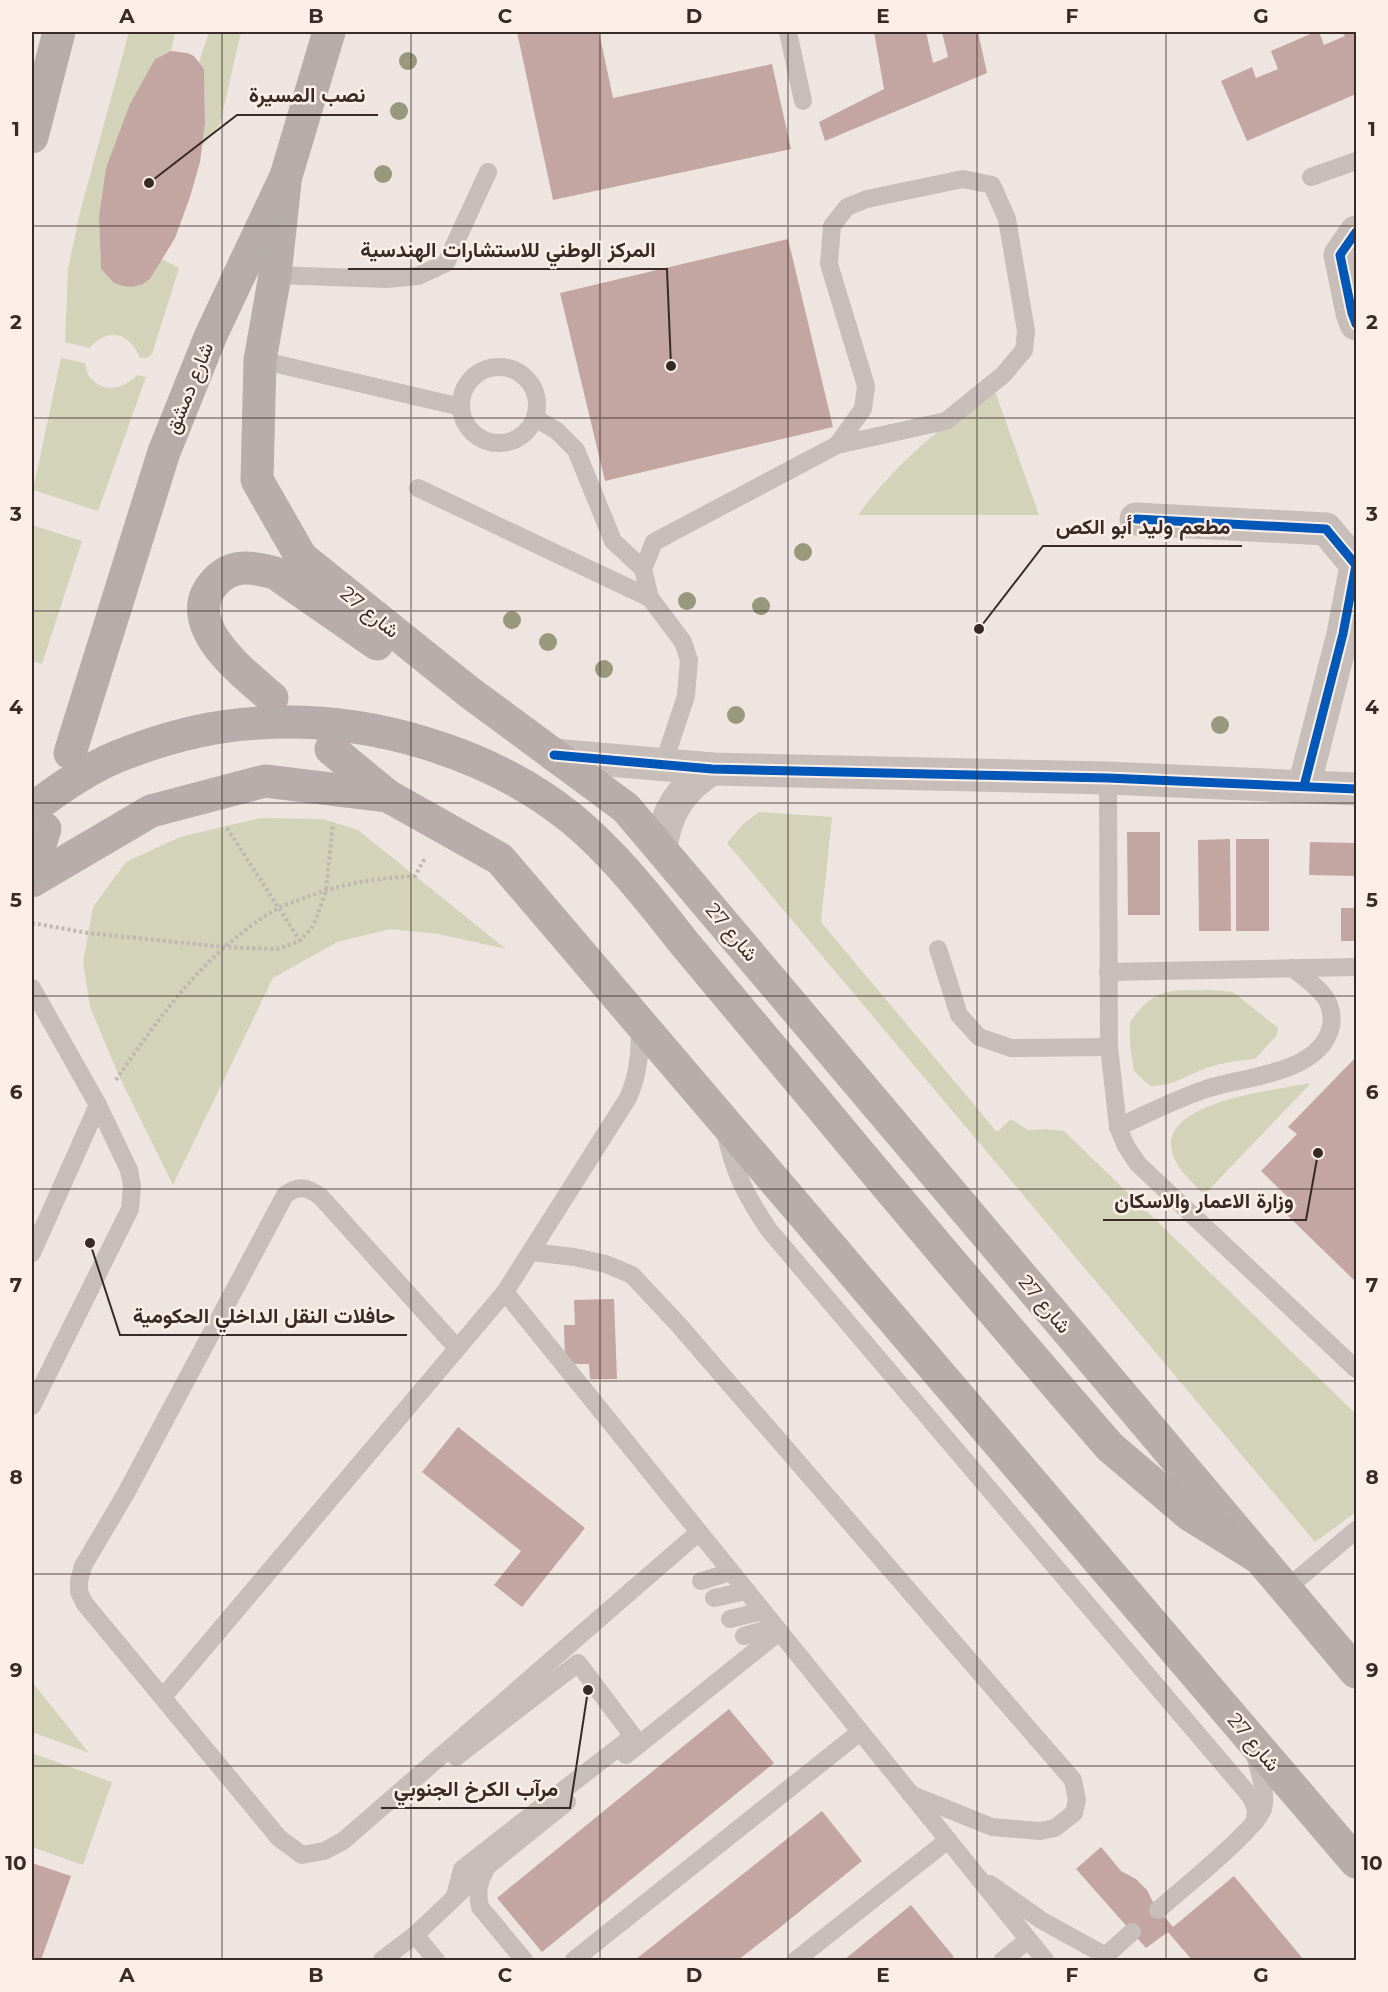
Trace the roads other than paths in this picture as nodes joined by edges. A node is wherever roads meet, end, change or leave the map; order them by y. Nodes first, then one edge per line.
1 (59, 32) edge
2 (329, 32) edge
3 (788, 32) edge
4 (803, 101) dead end
5 (32, 137) edge
6 (1356, 161) edge
7 (488, 172) dead end
8 (286, 176) junction
9 (1311, 177) dead end
10 (1356, 232) edge
11 (275, 275) junction
12 (1356, 324) edge
13 (260, 360) junction
14 (460, 407) junction
15 (536, 418) junction
16 (837, 445) junction
17 (418, 488) dead end
18 (1136, 519) dead end
19 (1356, 565) edge
20 (643, 569) junction
21 (650, 598) junction
22 (469, 692) junction
23 (272, 698) dead end
24 (331, 749) dead end
25 (70, 753) dead end
26 (554, 755) junction
27 (663, 765) junction
28 (712, 769) junction
29 (1108, 778) junction
30 (1304, 786) junction
31 (1356, 789) edge
32 (388, 796) junction
33 (38, 819) edge
34 (662, 849) junction
35 (32, 869) edge
36 (32, 881) edge
37 (939, 948) dead end
38 (1356, 967) edge
39 (1293, 968) junction
40 (1108, 972) junction
41 (32, 988) edge
42 (640, 1022) junction
43 (1109, 1047) junction
44 (98, 1105) junction
45 (723, 1120) junction
46 (1118, 1126) junction
47 (531, 1252) junction
48 (32, 1253) edge
49 (505, 1292) junction
50 (458, 1348) junction
51 (1356, 1369) edge
52 (32, 1406) edge
53 (1356, 1530) edge
54 (699, 1532) junction
55 (1261, 1559) junction
56 (731, 1572) junction
57 (701, 1581) dead end
58 (1286, 1589) junction
59 (746, 1591) junction
60 (714, 1598) dead end
61 (762, 1611) junction
62 (730, 1619) dead end
63 (777, 1629) junction
64 (744, 1636) dead end
65 (1356, 1672) edge
66 (163, 1697) junction
67 (860, 1732) junction
68 (1252, 1739) junction
69 (910, 1794) junction
70 (377, 1811) junction
71 (1255, 1822) junction
72 (948, 1840) junction
73 (1356, 1862) edge
74 (490, 1864) junction
75 (974, 1873) junction
76 (455, 1896) junction
77 (1158, 1910) dead end
78 (1132, 1932) dead end
79 (415, 1935) junction
80 (1028, 1940) junction
81 (1103, 1958) edge
82 (382, 1960) edge
83 (436, 1960) edge
84 (524, 1960) edge
85 (574, 1960) edge
86 (796, 1960) edge
87 (1003, 1960) edge
88 (1045, 1960) edge

1 - 5 main road
2 - 8 main road, شارع دمشق
3 - 4 lane
6 - 9 lane
7 - 11 lane
8 - 11 main road, شارع 27
8 - 25 main road, شارع دمشق
10 - 12 street
11 - 13 main road, شارع 27
13 - 14 lane
13 - 22 main road, شارع 27
14 - 15 lane
14 - 15 lane
15 - 20 lane
16 - 16 lane
16 - 20 lane
17 - 21 lane
18 - 19 street
19 - 30 street
20 - 21 lane
21 - 27 lane
22 - 23 main road
22 - 26 main road, شارع 27
24 - 32 main road
26 - 27 street
26 - 34 main road, شارع 27
27 - 28 street
28 - 29 street
28 - 34 street
29 - 30 street
29 - 40 lane
30 - 31 street
32 - 36 main road, شارع 27
32 - 42 main road, شارع 27
33 - 35 main road
33 - 55 main road, bridge
34 - 55 main road, شارع 27
37 - 43 lane
38 - 39 lane
39 - 40 lane
39 - 46 lane
40 - 43 lane
41 - 44 lane
42 - 45 main road, شارع 27
42 - 47 lane
43 - 46 lane
44 - 48 lane
44 - 52 lane
45 - 68 main road, شارع 27
45 - 71 lane
46 - 51 lane
47 - 49 lane
47 - 69 lane
49 - 50 lane
49 - 54 lane
50 - 66 lane
50 - 66 lane
53 - 58 lane
54 - 56 lane
54 - 70 lane
55 - 58 main road, شارع 27
56 - 57 lane
56 - 59 lane
58 - 65 main road, شارع 27
59 - 60 lane
59 - 61 lane
61 - 62 lane
61 - 63 lane
63 - 64 lane
63 - 67 lane
63 - 74 lane
66 - 70 lane
67 - 69 lane
67 - 85 lane
68 - 71 lane
68 - 73 main road, شارع 27
69 - 72 lane
70 - 76 lane
71 - 77 lane
72 - 75 lane
72 - 86 lane
74 - 76 lane
74 - 84 lane
75 - 80 lane
75 - 81 lane
76 - 79 lane
78 - 81 lane
79 - 82 lane
79 - 83 lane
80 - 87 lane
80 - 88 lane

